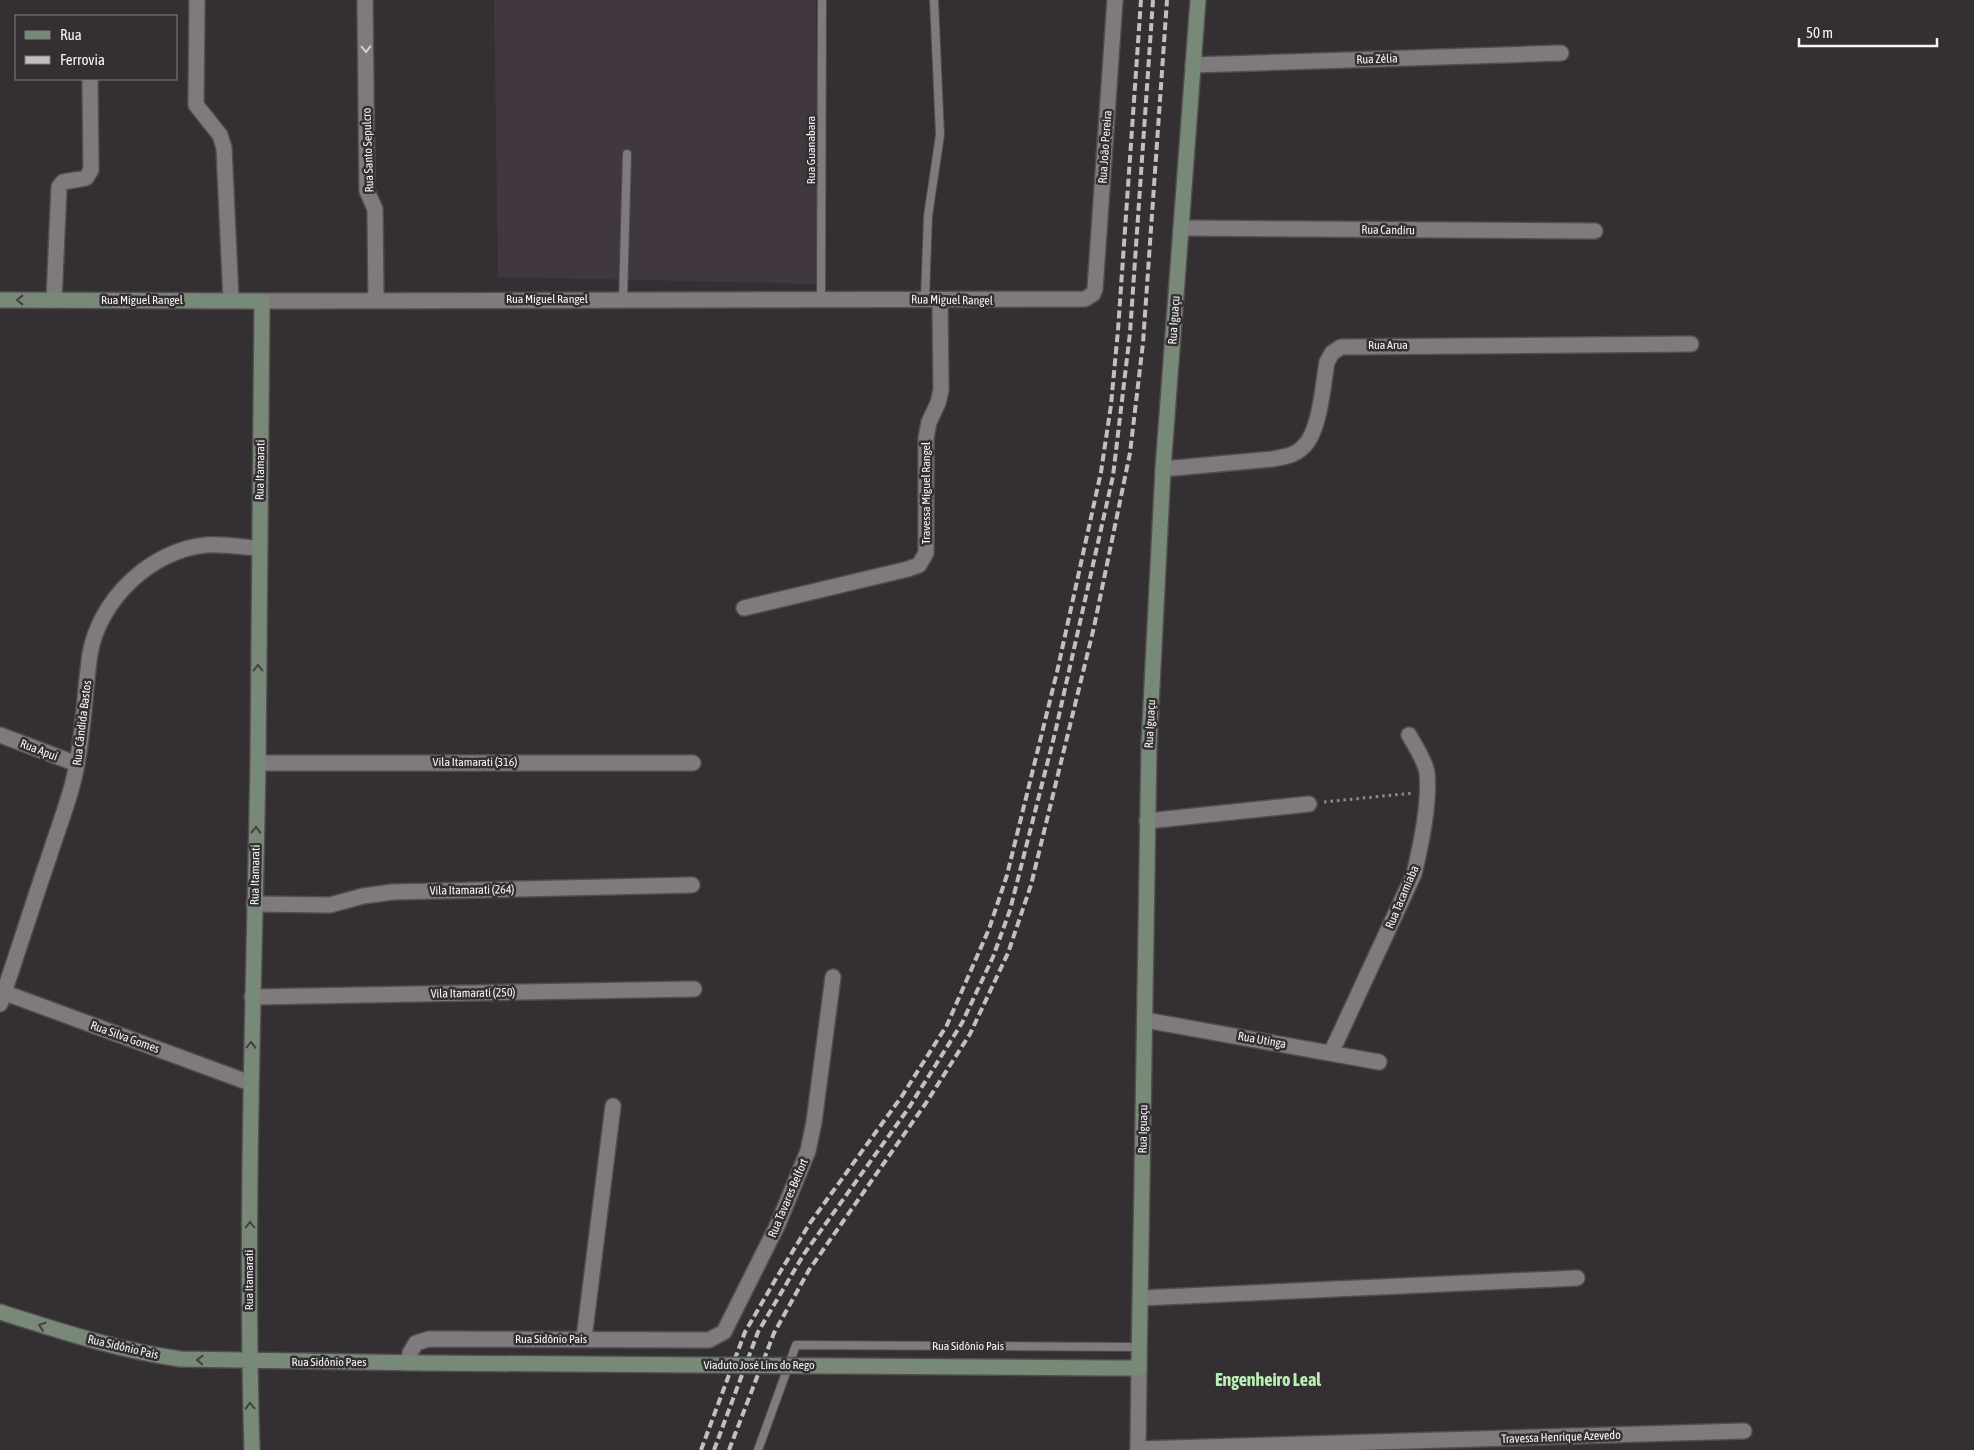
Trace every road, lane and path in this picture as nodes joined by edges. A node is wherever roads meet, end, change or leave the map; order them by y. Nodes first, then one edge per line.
1 (197, 0) edge
2 (365, 0) edge
3 (822, 0) edge
4 (934, 0) edge
5 (1114, 0) edge
6 (1198, 0) edge
7 (1561, 53) dead end
8 (1193, 64) junction
9 (90, 80) edge
10 (627, 154) dead end
11 (1181, 228) junction
12 (1595, 231) dead end
13 (1092, 294) joint
14 (376, 299) junction
15 (0, 300) edge
16 (54, 300) junction
17 (231, 300) junction
18 (623, 300) junction
19 (821, 300) junction
20 (933, 300) junction
21 (262, 301) junction
22 (1691, 344) dead end
23 (1163, 469) junction
24 (259, 548) junction
25 (744, 608) dead end
26 (0, 735) edge
27 (1409, 735) dead end
28 (258, 763) junction
29 (692, 763) dead end
30 (77, 764) junction
31 (1426, 792) junction
32 (1309, 804) joint
33 (1147, 821) junction
34 (692, 885) dead end
35 (254, 904) junction
36 (833, 977) dead end
37 (694, 989) dead end
38 (1, 996) edge
39 (252, 997) junction
40 (1145, 1020) junction
41 (1331, 1053) junction
42 (1379, 1062) dead end
43 (250, 1083) junction
44 (613, 1106) dead end
45 (1577, 1278) dead end
46 (1140, 1298) junction
47 (0, 1312) edge
48 (584, 1338) junction
49 (709, 1340) joint
50 (1139, 1347) junction
51 (249, 1361) junction
52 (417, 1363) junction
53 (1139, 1368) junction
54 (1744, 1431) dead end
55 (1138, 1449) edge
56 (252, 1450) edge
57 (758, 1450) edge

1 - 17 street
2 -> 14 street, Rua Santo Sepulcro
3 - 19 lane, Rua Guanabara
4 - 20 lane
5 - 13 street, Rua João Pereira
6 - 8 main road, Rua Iguaçu
7 - 8 street, Rua Zélia
8 - 11 main road, Rua Iguaçu
9 - 16 street
10 - 18 lane
11 - 12 street, Rua Candiru
11 - 23 main road, Rua Iguaçu
13 - 20 street, Rua Miguel Rangel
14 - 18 street, Rua Miguel Rangel
14 - 21 street, Rua Miguel Rangel
16 -> 15 main road, Rua Miguel Rangel
16 - 17 main road, Rua Miguel Rangel
17 - 21 main road, Rua Miguel Rangel
18 - 19 street, Rua Miguel Rangel
19 - 20 street, Rua Miguel Rangel
20 - 25 street, Travessa Miguel Rangel
21 - 24 main road, Rua Itamarati
22 - 23 street, Rua Arua
23 - 33 main road, Rua Iguaçu
28 -> 24 main road, Rua Itamarati
24 - 30 street, Rua Cândida Bastos
26 - 30 street, Rua Apuí
27 - 31 street, Rua Tacamiaba
28 - 29 street, Vila Itamarati (316)
35 -> 28 main road, Rua Itamarati
30 - 38 street, Rua Cândida Bastos
31 - 32 path
31 - 41 street, Rua Tacamiaba
32 - 33 street
33 - 40 main road, Rua Iguaçu
34 - 35 street, Vila Itamarati (264)
35 - 39 main road, Rua Itamarati
36 - 49 street, Rua Tavares Belfort
37 - 39 street, Vila Itamarati (250)
38 - 43 street, Rua Silva Gomes
43 -> 39 main road, Rua Itamarati
40 - 41 street, Rua Utinga
40 - 46 main road, Rua Iguaçu
41 - 42 street, Rua Utinga
51 -> 43 main road, Rua Itamarati
44 - 48 street
45 - 46 street
46 - 50 main road, Rua Iguaçu
51 -> 47 main road, Rua Sidônio Pais
48 - 49 street, Rua Sidônio Pais
48 - 52 street, Rua Sidônio Pais
50 - 53 main road, Rua Iguaçu
50 - 57 lane, Rua Sidônio Pais
51 - 52 main road, Rua Sidônio Paes
56 -> 51 main road, Rua Itamarati
52 - 53 main road, Viaduto José Lins do Rego, bridge
53 - 55 street, Rua Iguaçu
54 - 55 street, Travessa Henrique Azevedo

